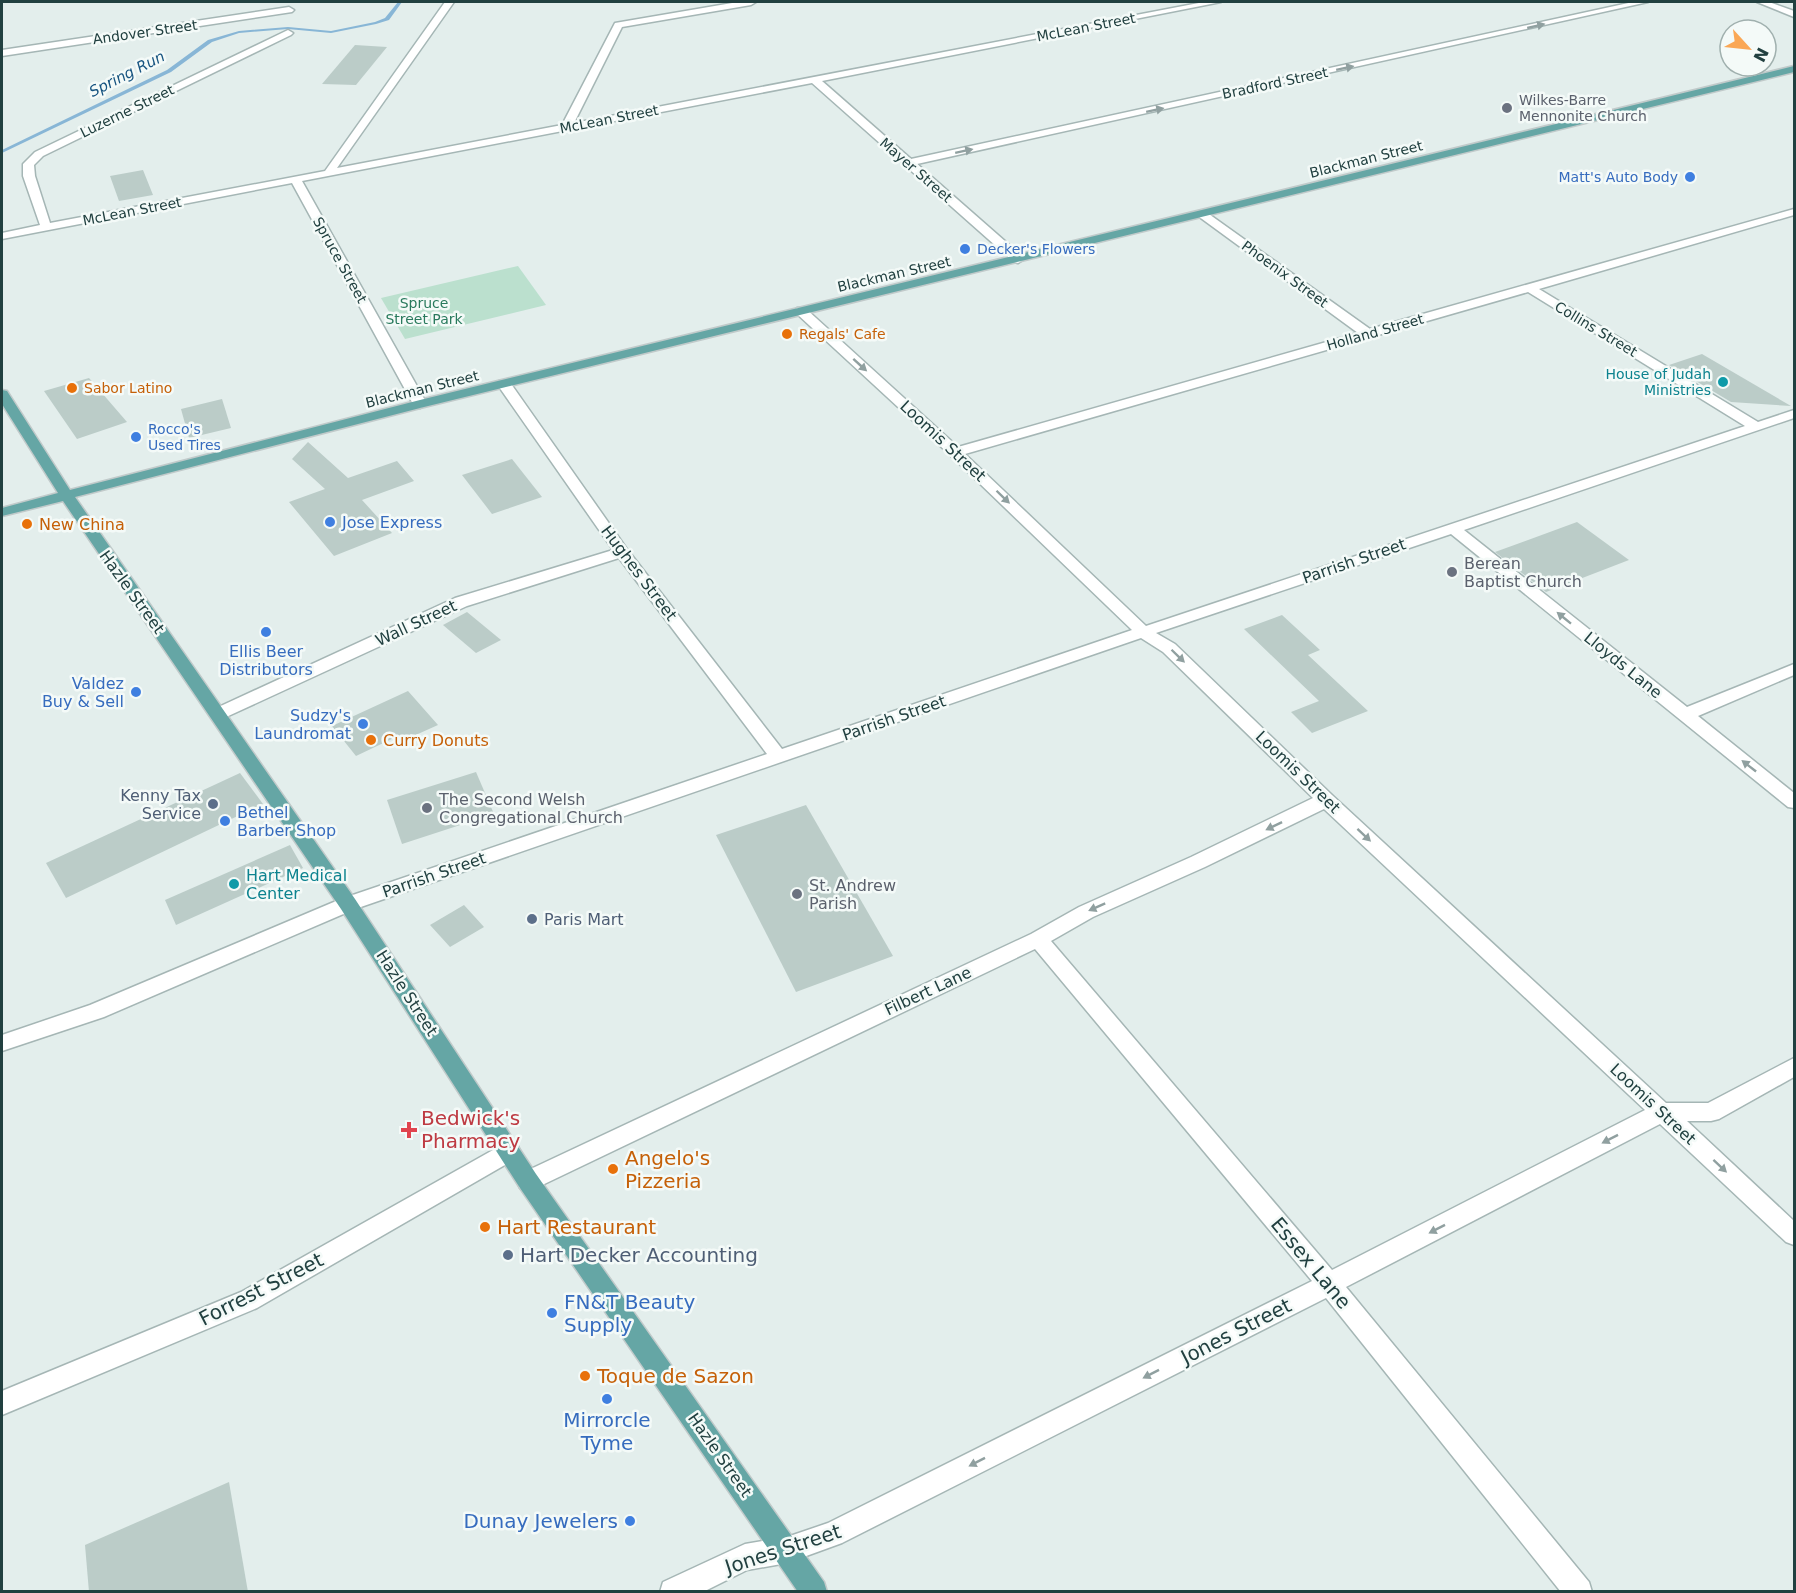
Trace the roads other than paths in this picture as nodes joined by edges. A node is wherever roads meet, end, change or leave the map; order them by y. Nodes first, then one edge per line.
1 (449, 2) edge
2 (751, 2) edge
3 (1216, 2) edge
4 (1643, 2) edge
5 (1762, 2) edge
6 (290, 10) dead end
7 (1794, 14) edge
8 (288, 33) dead end
9 (2, 53) edge
10 (1794, 69) edge
11 (815, 80) junction
12 (567, 126) junction
13 (907, 163) junction
14 (329, 172) junction
15 (295, 179) junction
16 (1794, 212) edge
17 (1202, 214) junction
18 (46, 227) junction
19 (2, 236) edge
20 (1018, 259) junction
21 (1528, 287) junction
22 (801, 311) junction
23 (1368, 334) junction
24 (504, 384) junction
25 (2, 394) edge
26 (420, 404) junction
27 (1794, 414) edge
28 (1757, 427) junction
29 (955, 452) junction
30 (68, 496) junction
31 (2, 512) edge
32 (1451, 527) junction
33 (621, 552) junction
34 (1143, 632) junction
35 (1794, 669) edge
36 (218, 714) junction
37 (1684, 715) junction
38 (779, 758) junction
39 (1326, 800) junction
40 (1794, 802) edge
41 (348, 904) junction
42 (1038, 939) junction
43 (2, 1043) edge
44 (1794, 1067) edge
45 (1662, 1112) junction
46 (509, 1151) junction
47 (528, 1181) junction
48 (1794, 1235) edge
49 (1329, 1284) junction
50 (2, 1403) edge
51 (787, 1550) junction
52 (673, 1592) edge
53 (814, 1592) edge
54 (1579, 1592) edge

1 - 14 street
2 - 12 street
3 - 11 street, McLean Street
13 -> 4 street, Bradford Street
5 - 7 street
6 - 9 street, Andover Street
8 - 18 street, Luzerne Street
10 - 17 main road, Blackman Street
11 - 12 street, McLean Street
11 - 13 street, Mayer Street
12 - 14 street, McLean Street
13 - 20 street, Mayer Street
14 - 15 street, McLean Street
15 - 18 street, McLean Street
15 - 26 street, Spruce Street
16 - 21 street, Holland Street
17 - 20 main road, Blackman Street
17 - 23 street, Phoenix Street
18 - 19 street, McLean Street
20 - 22 main road, Blackman Street
21 - 23 street, Holland Street
21 - 28 street, Collins Street
22 - 24 main road, Blackman Street
22 -> 29 street, Loomis Street
23 - 29 street, Holland Street
24 - 26 main road, Blackman Street
24 - 33 street, Hughes Street
25 - 30 main road, Hazle Street
26 - 30 main road, Blackman Street
27 - 28 street, Parrish Street
28 - 32 street, Parrish Street
29 -> 34 street, Loomis Street
30 - 31 main road, Blackman Street
30 - 36 main road, Hazle Street
32 - 34 street, Parrish Street
37 -> 32 street, Lloyds Lane
33 - 36 street, Wall Street
33 - 38 street, Hughes Street
34 - 38 street, Parrish Street
34 -> 39 street, Loomis Street
35 - 37 street
36 - 41 main road, Hazle Street
40 -> 37 street, Lloyds Lane
38 - 41 street, Parrish Street
39 -> 42 street, Filbert Lane
39 -> 45 street, Loomis Street
41 - 43 street, Parrish Street
41 - 46 main road, Hazle Street
42 - 47 street, Filbert Lane
42 - 49 street, Essex Lane
44 - 45 street, Jones Street
45 -> 48 street, Loomis Street
45 -> 49 street, Jones Street
46 - 47 main road, Hazle Street
46 - 50 street, Forrest Street
47 - 51 main road, Hazle Street
49 -> 51 street, Jones Street
49 - 54 street, Essex Lane
51 - 52 street, Jones Street
51 - 53 main road, Hazle Street

